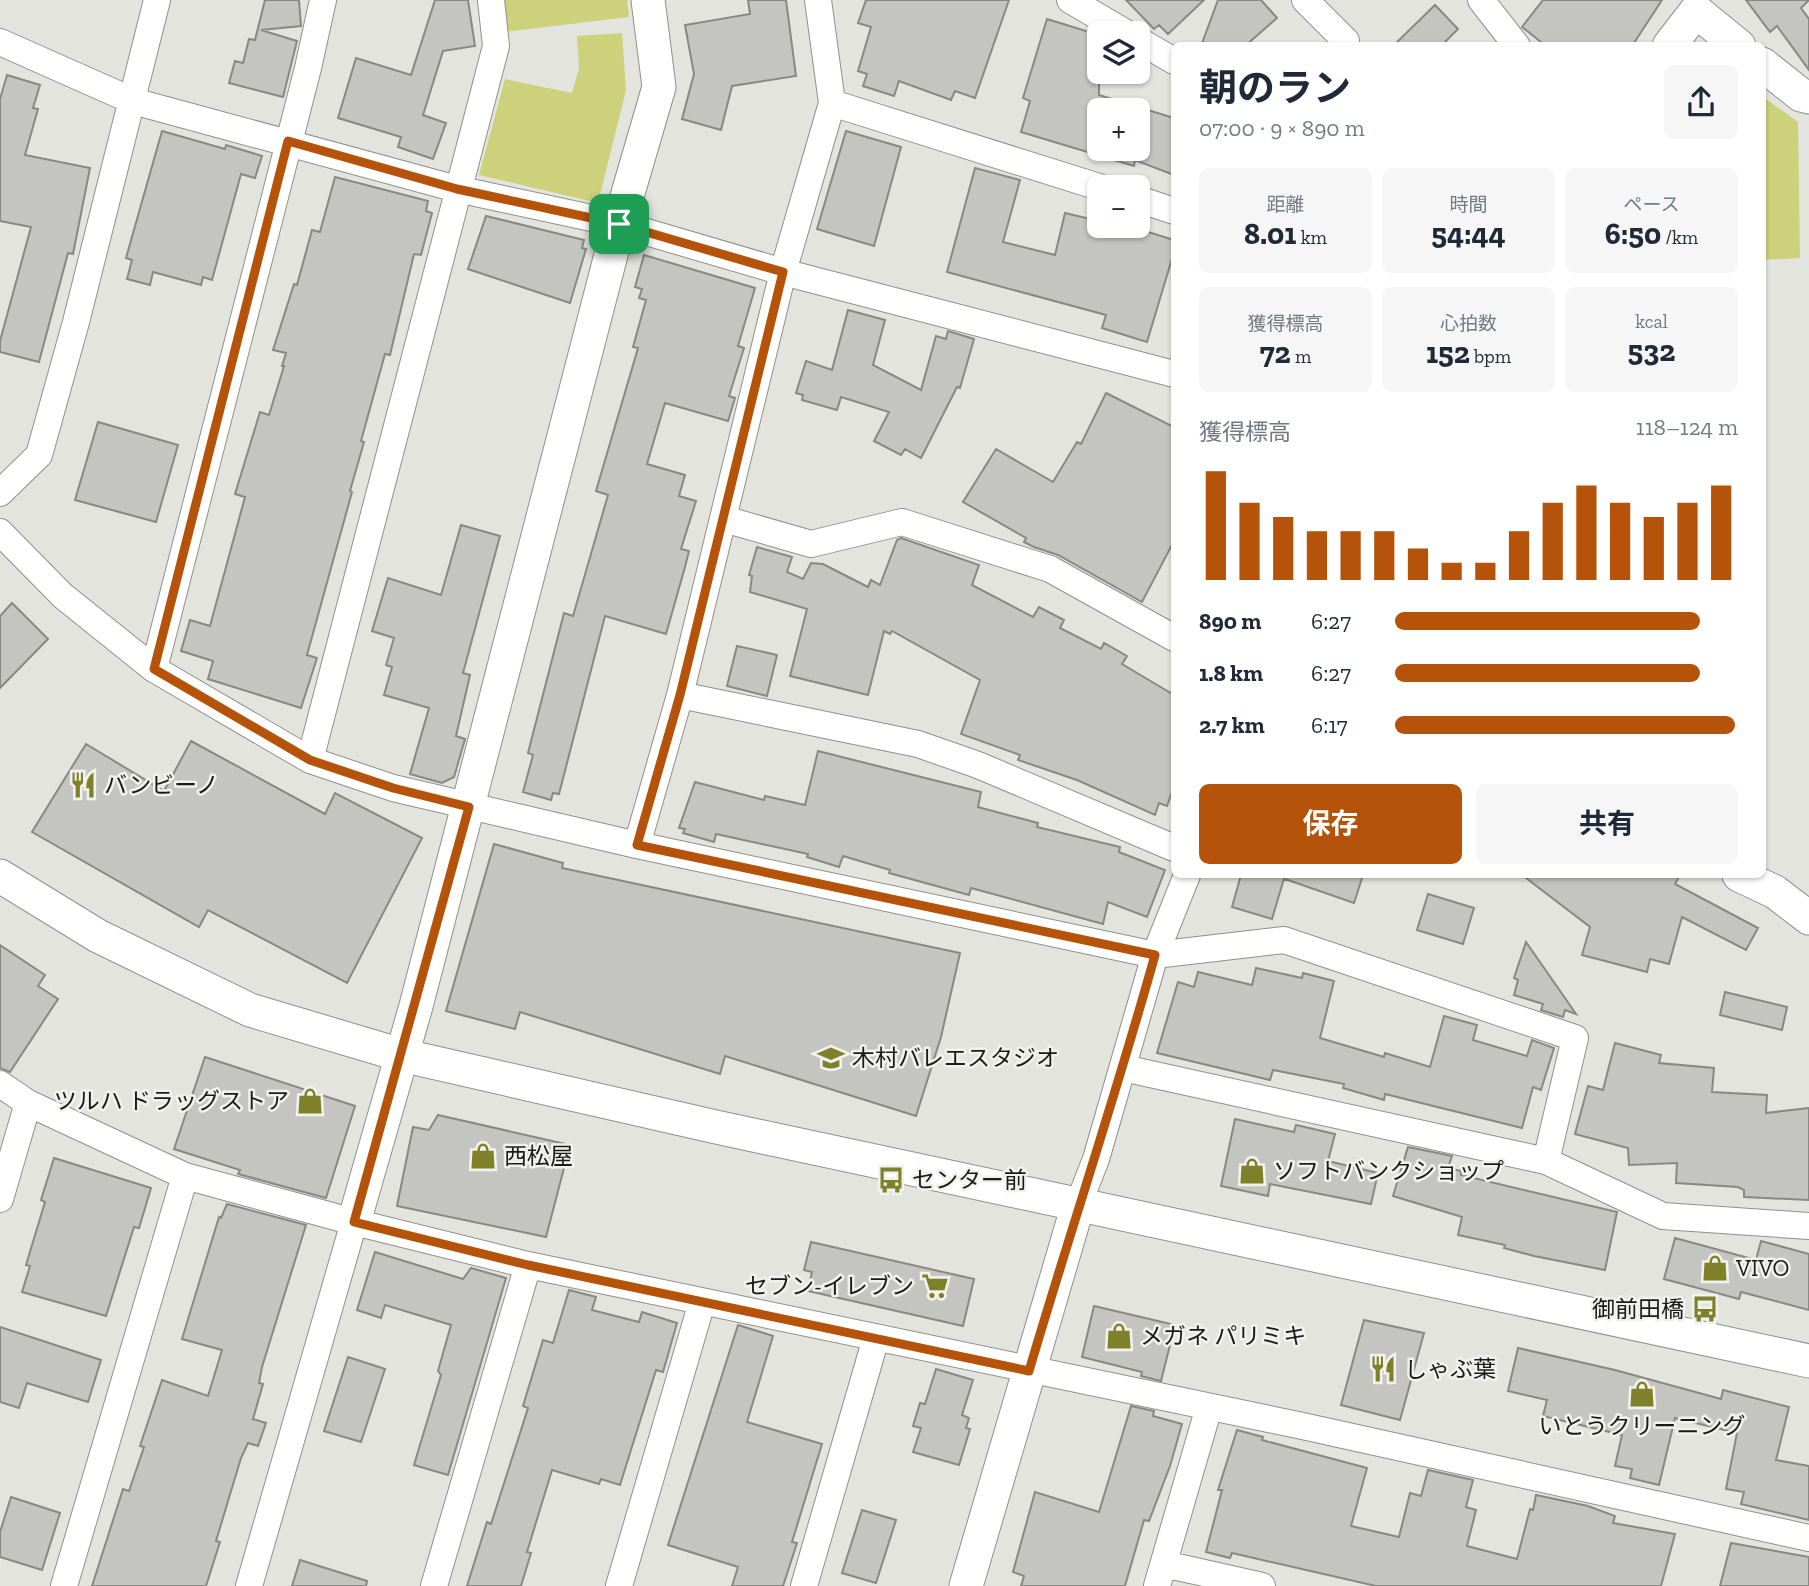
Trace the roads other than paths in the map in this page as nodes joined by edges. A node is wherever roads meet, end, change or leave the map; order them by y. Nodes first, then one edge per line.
1 (157, 0) edge
2 (323, 0) edge
3 (491, 0) edge
4 (648, 0) edge
5 (818, 0) edge
6 (1070, 0) edge
7 (1306, 0) edge
8 (1481, 0) edge
9 (1695, 5) edge
10 (1106, 21) edge
11 (0, 41) edge
12 (1345, 42) edge
13 (1514, 42) edge
14 (1672, 42) edge
15 (1735, 42) edge
16 (1150, 47) edge
17 (1171, 59) edge
18 (1766, 67) edge
19 (1809, 97) edge
20 (133, 101) junction
21 (832, 103) junction
22 (288, 141) junction
23 (1087, 183) edge
24 (457, 189) junction
25 (1150, 204) edge
26 (1171, 210) edge
27 (619, 224) junction
28 (783, 272) junction
29 (1171, 373) edge
30 (0, 493) edge
31 (724, 519) junction
32 (0, 532) edge
33 (1171, 636) edge
34 (154, 669) junction
35 (680, 695) junction
36 (310, 760) junction
37 (469, 807) junction
38 (637, 845) junction
39 (1171, 847) edge
40 (0, 876) edge
41 (1186, 878) edge
42 (1745, 878) edge
43 (1809, 918) edge
44 (1155, 955) junction
45 (401, 1055) junction
46 (1124, 1068) junction
47 (0, 1084) edge
48 (28, 1103) junction
49 (1546, 1161) junction
50 (185, 1176) junction
51 (0, 1199) edge
52 (1078, 1205) junction
53 (354, 1222) junction
54 (1809, 1226) edge
55 (528, 1265) junction
56 (702, 1302) junction
57 (876, 1338) junction
58 (1809, 1361) edge
59 (1029, 1371) junction
60 (1209, 1407) junction
61 (1809, 1538) edge
62 (1161, 1575) edge
63 (64, 1586) edge
64 (249, 1586) edge
65 (434, 1586) edge
66 (619, 1586) edge
67 (804, 1586) edge
68 (966, 1586) edge
69 (1262, 1586) edge

1 - 20 street
2 - 22 street
3 - 24 street
4 - 27 street
5 - 21 street
6 - 10 street
7 - 12 street
8 - 13 street
9 - 14 street
9 - 15 street
11 - 20 street
16 - 17 street
18 - 19 street
20 - 22 street
20 - 30 street
21 - 23 street
21 - 28 street
22 - 24 street
22 - 34 street
24 - 27 street
24 - 36 street
25 - 26 street
27 - 28 street
27 - 37 street
28 - 29 street
28 - 31 street
31 - 33 street
31 - 35 street
32 - 34 street
34 - 36 street
35 - 38 street
35 - 39 street
36 - 37 street
37 - 38 street
37 - 45 street
38 - 44 street
40 - 45 street
41 - 44 street
42 - 43 street
44 - 46 street
44 - 49 street
45 - 52 street
45 - 53 street
46 - 49 street
46 - 52 street
47 - 48 street
48 - 50 street
48 - 51 street
49 - 54 street
50 - 53 street
50 - 63 street
52 - 58 street
52 - 59 street
53 - 55 street
53 - 64 street
55 - 56 street
55 - 65 street
56 - 57 street
56 - 66 street
57 - 59 street
57 - 67 street
59 - 60 street
59 - 68 street
60 - 61 street
60 - 62 street
62 - 69 street

